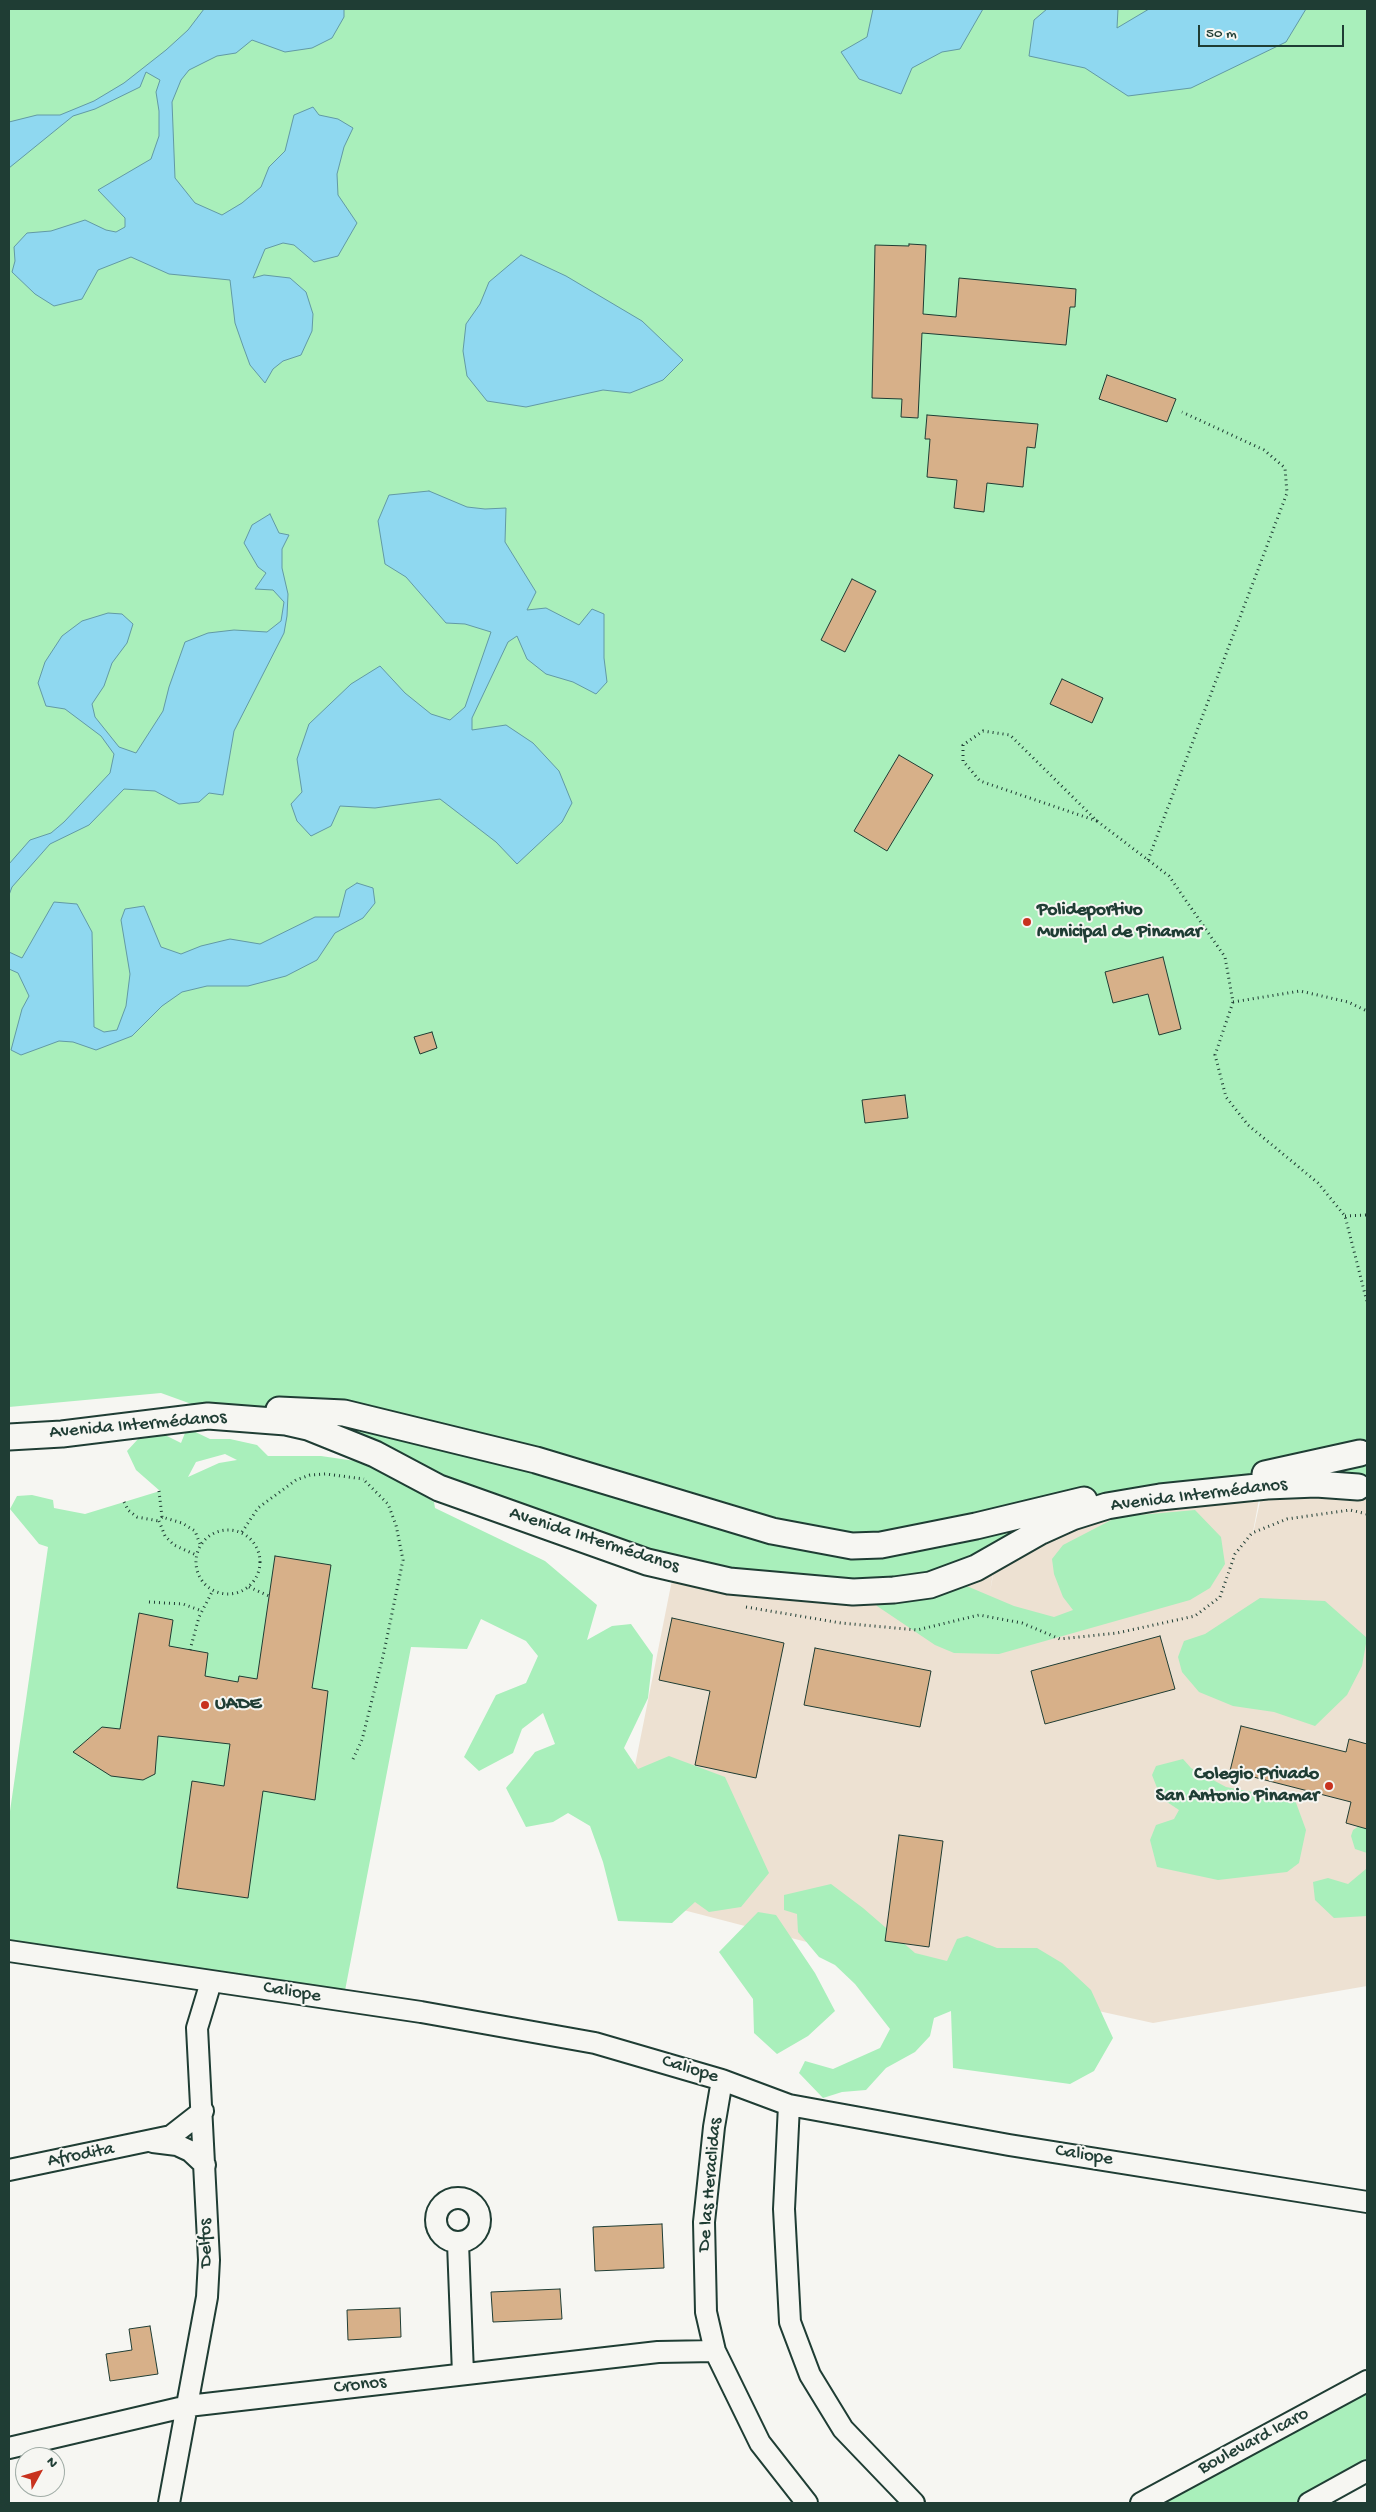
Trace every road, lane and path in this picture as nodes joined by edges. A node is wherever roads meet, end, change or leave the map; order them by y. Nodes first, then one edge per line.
1 (1182, 412) dead end
2 (1097, 821) junction
3 (1148, 860) junction
4 (1232, 1002) junction
5 (1367, 1011) edge
6 (1345, 1216) junction
7 (1367, 1216) edge
8 (1367, 1302) edge
9 (9, 1430) edge
10 (9, 1437) edge
11 (1364, 1449) edge
12 (366, 1474) dead end
13 (364, 1480) junction
14 (159, 1492) dead end
15 (1363, 1492) edge
16 (124, 1502) dead end
17 (1367, 1514) edge
18 (160, 1519) junction
19 (242, 1532) junction
20 (200, 1545) junction
21 (196, 1555) junction
22 (248, 1587) junction
23 (213, 1590) junction
24 (269, 1596) dead end
25 (149, 1602) dead end
26 (744, 1606) dead end
27 (202, 1611) junction
28 (190, 1650) dead end
29 (353, 1759) dead end
30 (9, 1951) edge
31 (211, 1982) junction
32 (722, 2080) junction
33 (789, 2105) junction
34 (203, 2111) junction
35 (154, 2142) junction
36 (205, 2165) junction
37 (9, 2170) edge
38 (1367, 2202) edge
39 (458, 2243) dead end
40 (715, 2351) junction
41 (463, 2374) junction
42 (1367, 2381) edge
43 (188, 2406) junction
44 (9, 2448) edge
45 (1367, 2471) edge
46 (169, 2503) edge
47 (807, 2503) edge
48 (914, 2503) edge
49 (1141, 2503) edge
50 (1309, 2503) edge

1 - 3 path
2 - 2 path
2 - 3 path
3 - 4 path
4 - 5 path
4 - 6 path
6 - 7 path
6 - 8 path
9 - 11 main road, Avenida Intermédanos
10 - 15 main road, Avenida Intermédanos
11 - 15 main road
12 - 13 path
13 - 19 path
13 - 29 path
14 - 18 path
16 - 18 path
17 - 26 path
18 - 20 path
18 - 21 path
19 - 20 path
19 - 22 path
20 - 21 path
21 - 23 path
22 - 23 path
22 - 24 path
23 - 27 path
25 - 27 path
27 - 28 path
30 - 31 street, Caliope
31 - 32 street, Caliope
31 - 34 street, Delfos
32 - 33 street, Caliope
32 - 40 street, De las Heraclidas
33 - 38 street, Caliope
33 - 48 street
34 - 35 street, Afrodita
34 - 36 street, Delfos
35 - 36 street, Afrodita
35 - 37 street, Afrodita
36 - 43 street, Delfos
39 - 41 street
40 - 41 street, Cronos
40 - 47 street, De las Heraclidas
41 - 43 street, Cronos
42 - 49 street, Boulevard Icaro
43 - 44 street, Cronos
43 - 46 street, Delfos
45 - 50 street

